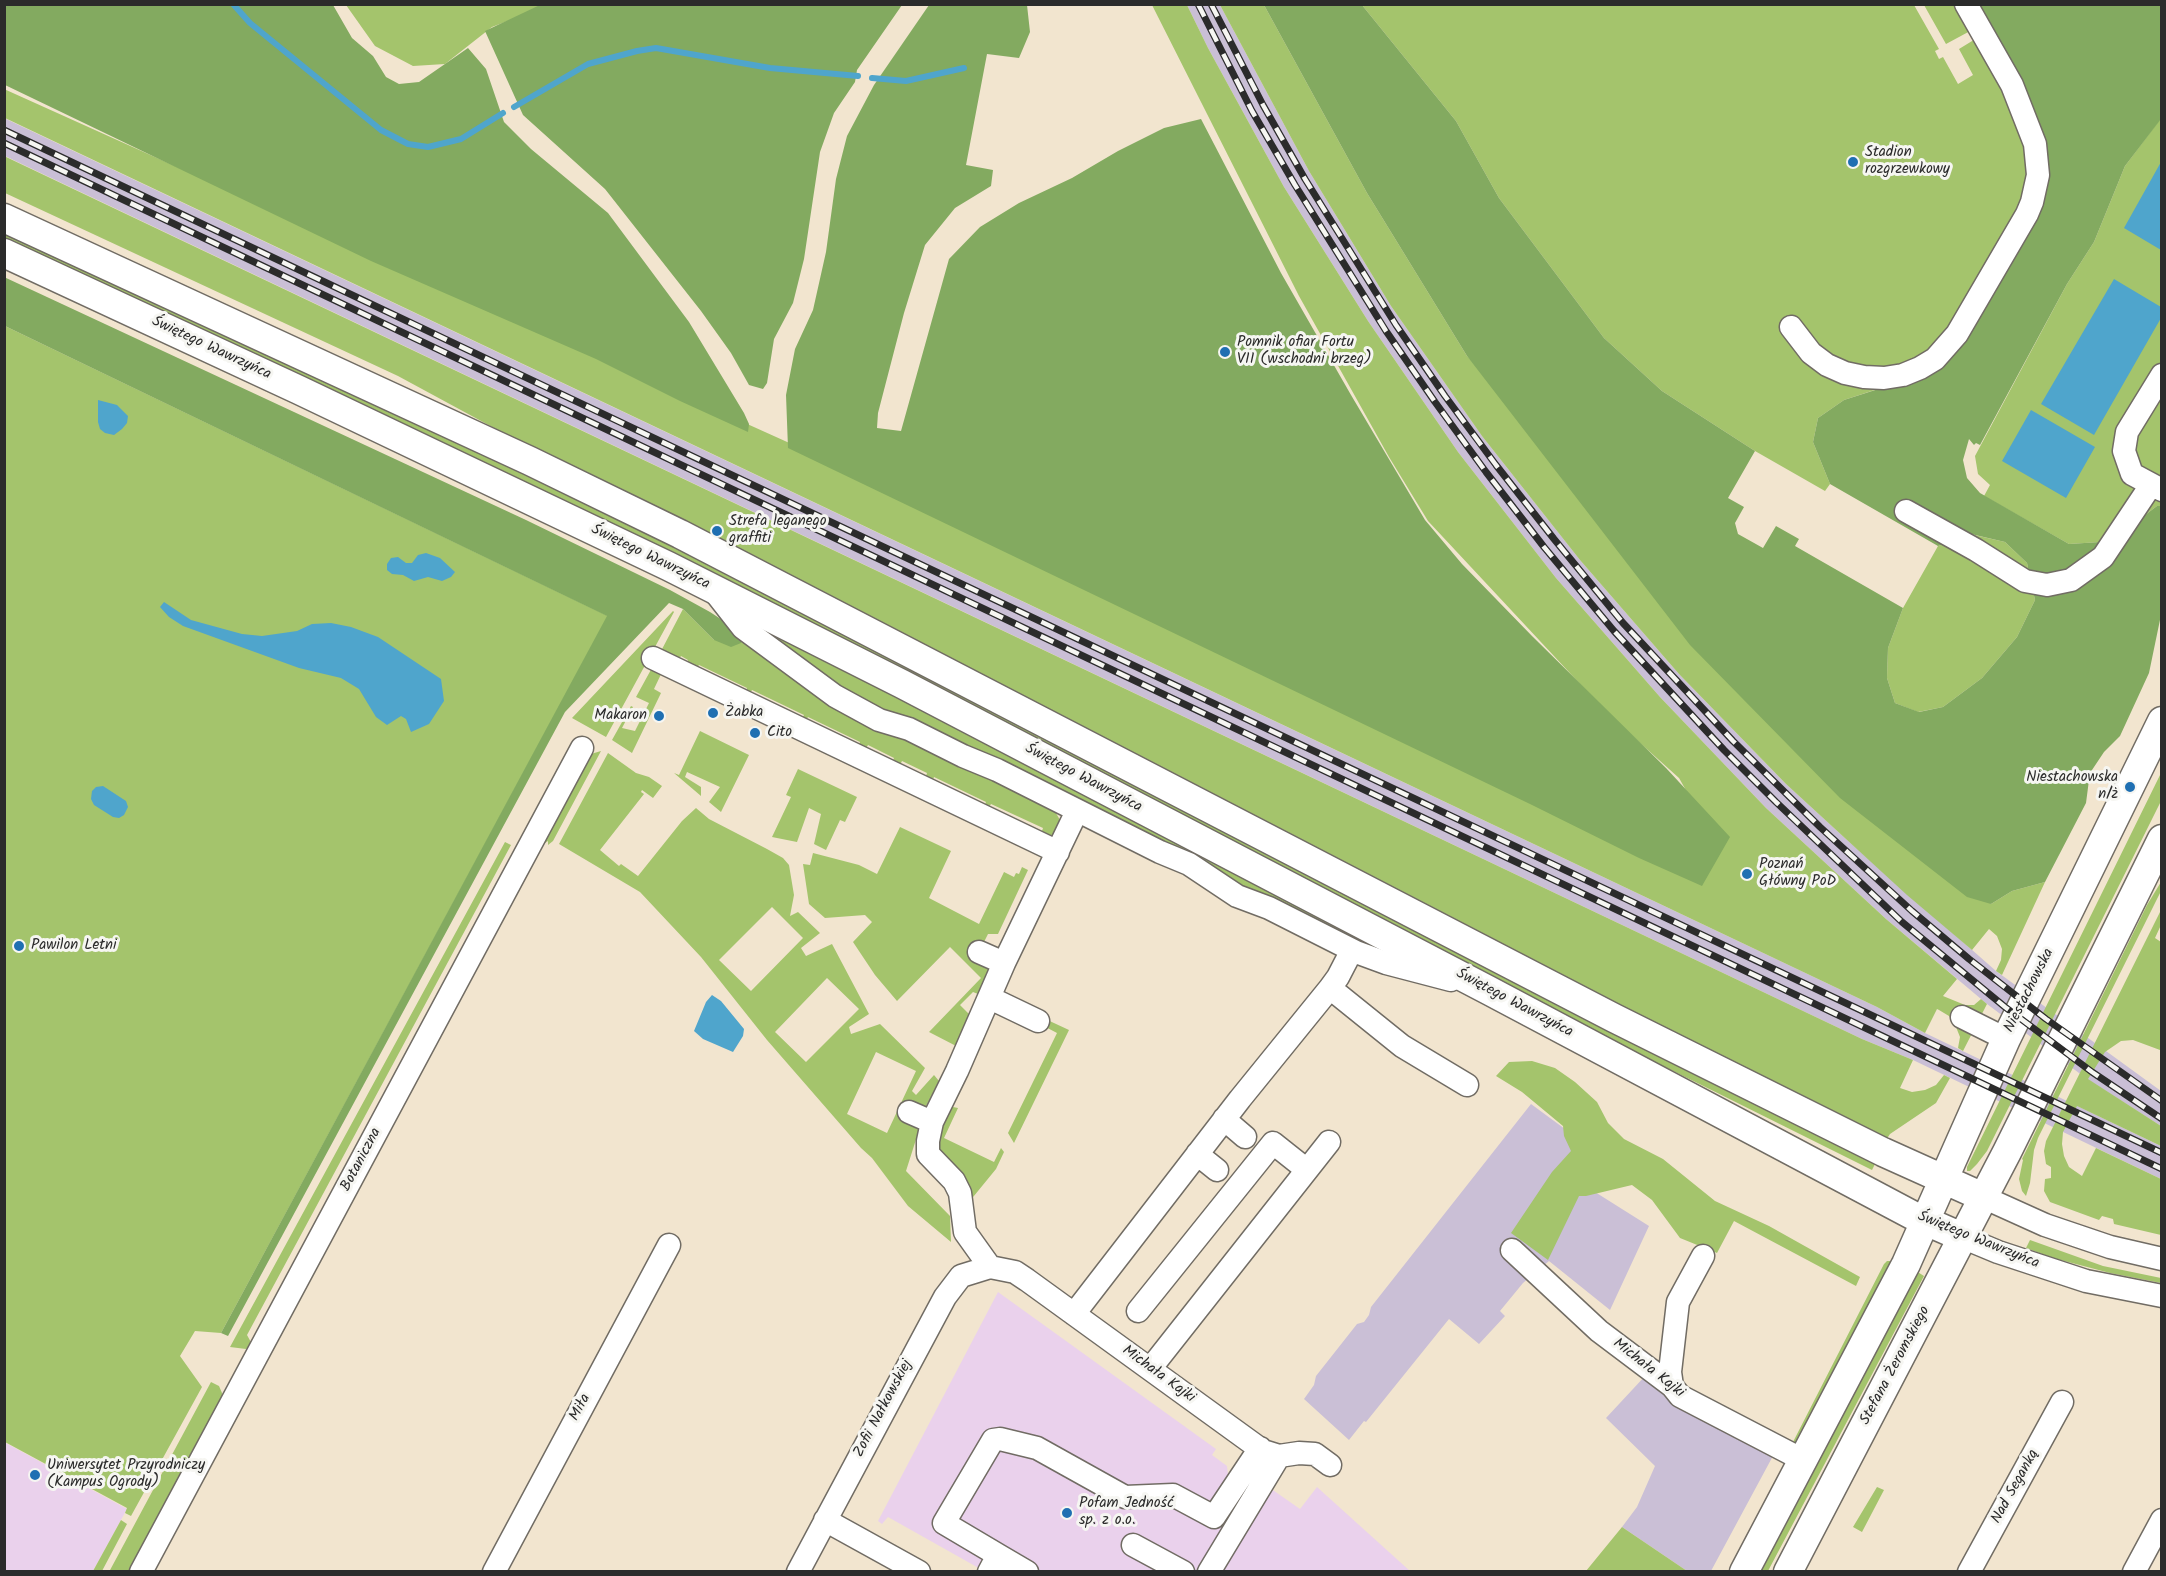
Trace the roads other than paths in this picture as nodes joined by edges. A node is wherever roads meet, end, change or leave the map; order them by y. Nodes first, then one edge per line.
1 (1966, 4) edge
2 (4, 218) edge
3 (4, 253) edge
4 (1791, 327) dead end
5 (2162, 375) edge
6 (2156, 487) edge
7 (1906, 511) dead end
8 (711, 588) junction
9 (653, 658) dead end
10 (726, 704) dead end
11 (2162, 721) edge
12 (798, 727) junction
13 (582, 748) dead end
14 (1077, 811) junction
15 (968, 819) dead end
16 (2162, 839) edge
17 (1058, 852) junction
18 (1352, 950) junction
19 (979, 952) dead end
20 (1004, 963) junction
21 (1330, 988) junction
22 (1488, 990) junction
23 (980, 1002) junction
24 (1962, 1017) dead end
25 (1038, 1021) dead end
26 (2006, 1039) junction
27 (1467, 1085) dead end
28 (909, 1112) dead end
29 (1224, 1119) junction
30 (932, 1122) junction
31 (1245, 1137) dead end
32 (1329, 1142) dead end
33 (1197, 1154) junction
34 (1217, 1170) dead end
35 (1307, 1170) junction
36 (1943, 1179) junction
37 (1983, 1197) junction
38 (1925, 1221) junction
39 (1962, 1237) junction
40 (669, 1245) dead end
41 (1512, 1250) dead end
42 (1703, 1256) dead end
43 (2162, 1259) edge
44 (990, 1268) junction
45 (2162, 1296) edge
46 (1138, 1311) dead end
47 (1074, 1314) junction
48 (1150, 1369) junction
49 (1672, 1386) junction
50 (2062, 1402) dead end
51 (1270, 1452) junction
52 (1803, 1461) junction
53 (1330, 1466) dead end
54 (825, 1520) junction
55 (2162, 1520) edge
56 (1133, 1545) dead end
57 (994, 1563) edge
58 (141, 1572) edge
59 (494, 1572) edge
60 (798, 1572) edge
61 (919, 1572) edge
62 (1027, 1572) edge
63 (1183, 1572) edge
64 (1209, 1572) edge
65 (1744, 1572) edge
66 (1788, 1572) edge
67 (1969, 1572) edge
68 (2133, 1572) edge

1 - 4 street
2 - 36 main road
3 - 8 main road, Świętego Wawrzyńca
5 - 6 street
6 - 7 street
8 - 14 street
8 - 22 main road, Świętego Wawrzyńca
9 - 12 street
10 - 12 street
11 - 26 main road, Niestachowska
12 - 17 street
13 - 58 street, Botaniczna
14 - 17 street
14 - 18 street
15 - 17 street
16 - 37 main road, Stefana Żeromskiego
17 - 20 street
18 - 21 street
18 - 22 street
19 - 20 street
20 - 23 street
21 - 27 street
21 - 29 street
22 - 38 main road, Świętego Wawrzyńca
23 - 25 street
23 - 30 street
24 - 26 street
26 - 36 main road, Niestachowska
28 - 30 street
29 - 31 street
29 - 33 street
30 - 44 street
32 - 35 street
33 - 34 street
33 - 47 street
35 - 46 street
35 - 48 street
36 - 37 main road
36 - 38 main road, Niestachowska
37 - 39 main road, Stefana Żeromskiego
37 - 43 street
38 - 39 main road, Świętego Wawrzyńca
38 - 52 main road, Niestachowska
39 - 45 street, Świętego Wawrzyńca
39 - 66 main road, Stefana Żeromskiego
40 - 59 street, Miła
41 - 49 street, Michała Kajki
42 - 49 street
44 - 47 street, Michała Kajki
44 - 54 street, Zofii Nałkowskiej
47 - 48 street, Michała Kajki
48 - 51 street, Michała Kajki
49 - 52 street, Michała Kajki
50 - 67 street, Nad Seganką
51 - 53 street
51 - 57 street
51 - 64 street
52 - 65 main road
54 - 60 street, Zofii Nałkowskiej
54 - 61 street
55 - 68 street
56 - 63 street
57 - 62 street

